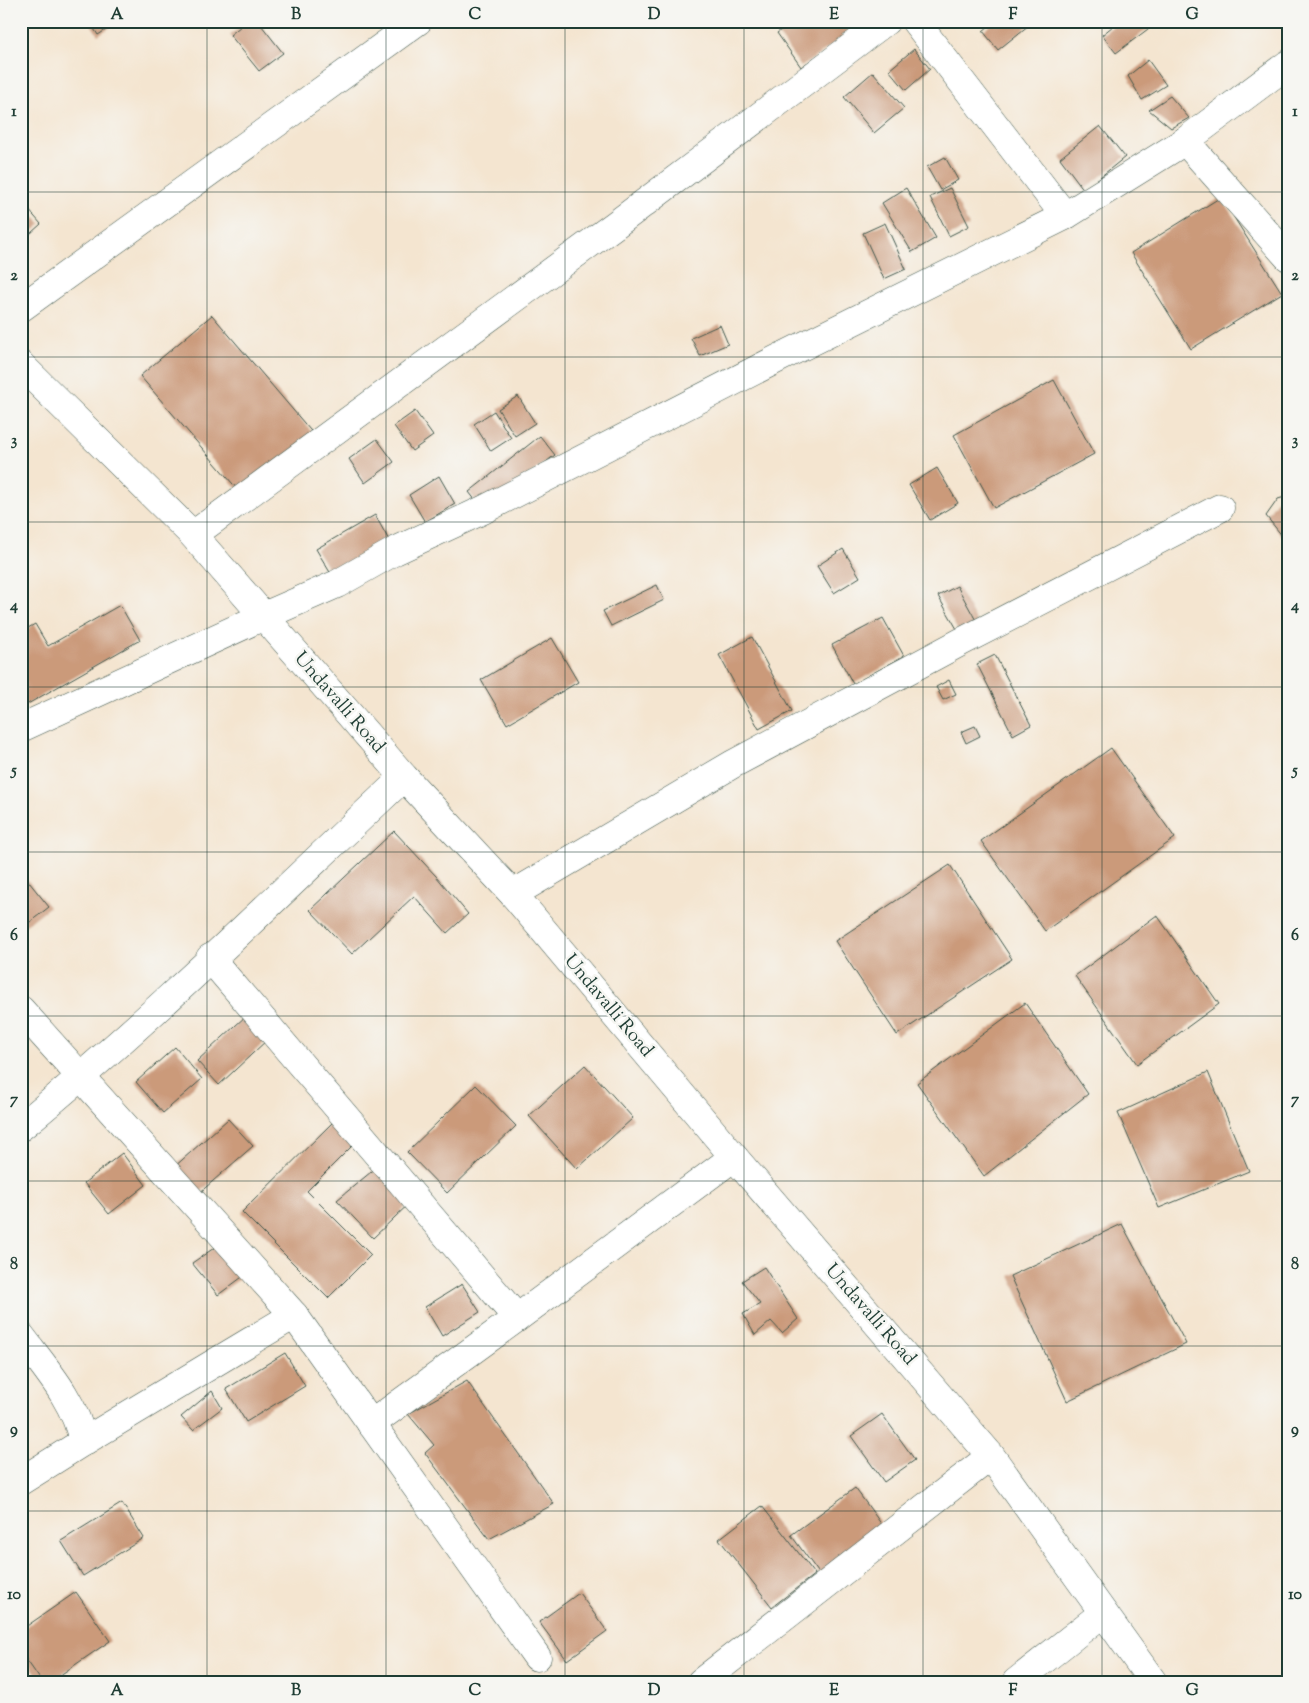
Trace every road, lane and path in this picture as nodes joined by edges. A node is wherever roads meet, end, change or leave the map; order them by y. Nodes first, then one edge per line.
1 (418, 21) edge
2 (886, 21) edge
3 (915, 21) edge
4 (1288, 64) edge
5 (1185, 141) junction
6 (1065, 216) junction
7 (1288, 257) edge
8 (21, 308) edge
9 (21, 366) edge
10 (1220, 508) dead end
11 (193, 535) junction
12 (264, 616) junction
13 (21, 728) edge
14 (404, 777) junction
15 (513, 894) junction
16 (210, 958) junction
17 (21, 1010) edge
18 (81, 1078) junction
19 (21, 1126) edge
20 (734, 1157) junction
21 (294, 1315) junction
22 (517, 1318) junction
23 (21, 1336) edge
24 (371, 1424) junction
25 (83, 1442) junction
26 (991, 1456) junction
27 (21, 1481) edge
28 (1103, 1613) junction
29 (537, 1657) dead end
30 (701, 1682) edge
31 (1016, 1682) edge
32 (1153, 1682) edge

1 - 8 street
2 - 11 street
3 - 6 street
4 - 5 street
5 - 6 street
5 - 7 street
6 - 12 street
9 - 11 street, Undavalli Road
10 - 15 street
11 - 12 street, Undavalli Road
12 - 13 street
12 - 14 street, Undavalli Road
14 - 15 street, Undavalli Road
14 - 16 street
15 - 20 street, Undavalli Road
16 - 18 street
16 - 22 street
17 - 18 street
18 - 19 street
18 - 21 street
20 - 22 street
20 - 26 street, Undavalli Road
21 - 24 street
21 - 25 street
22 - 24 street
23 - 25 street
24 - 29 street
25 - 27 street
26 - 28 street, Undavalli Road
26 - 30 street
28 - 31 street
28 - 32 street, Undavalli Road

